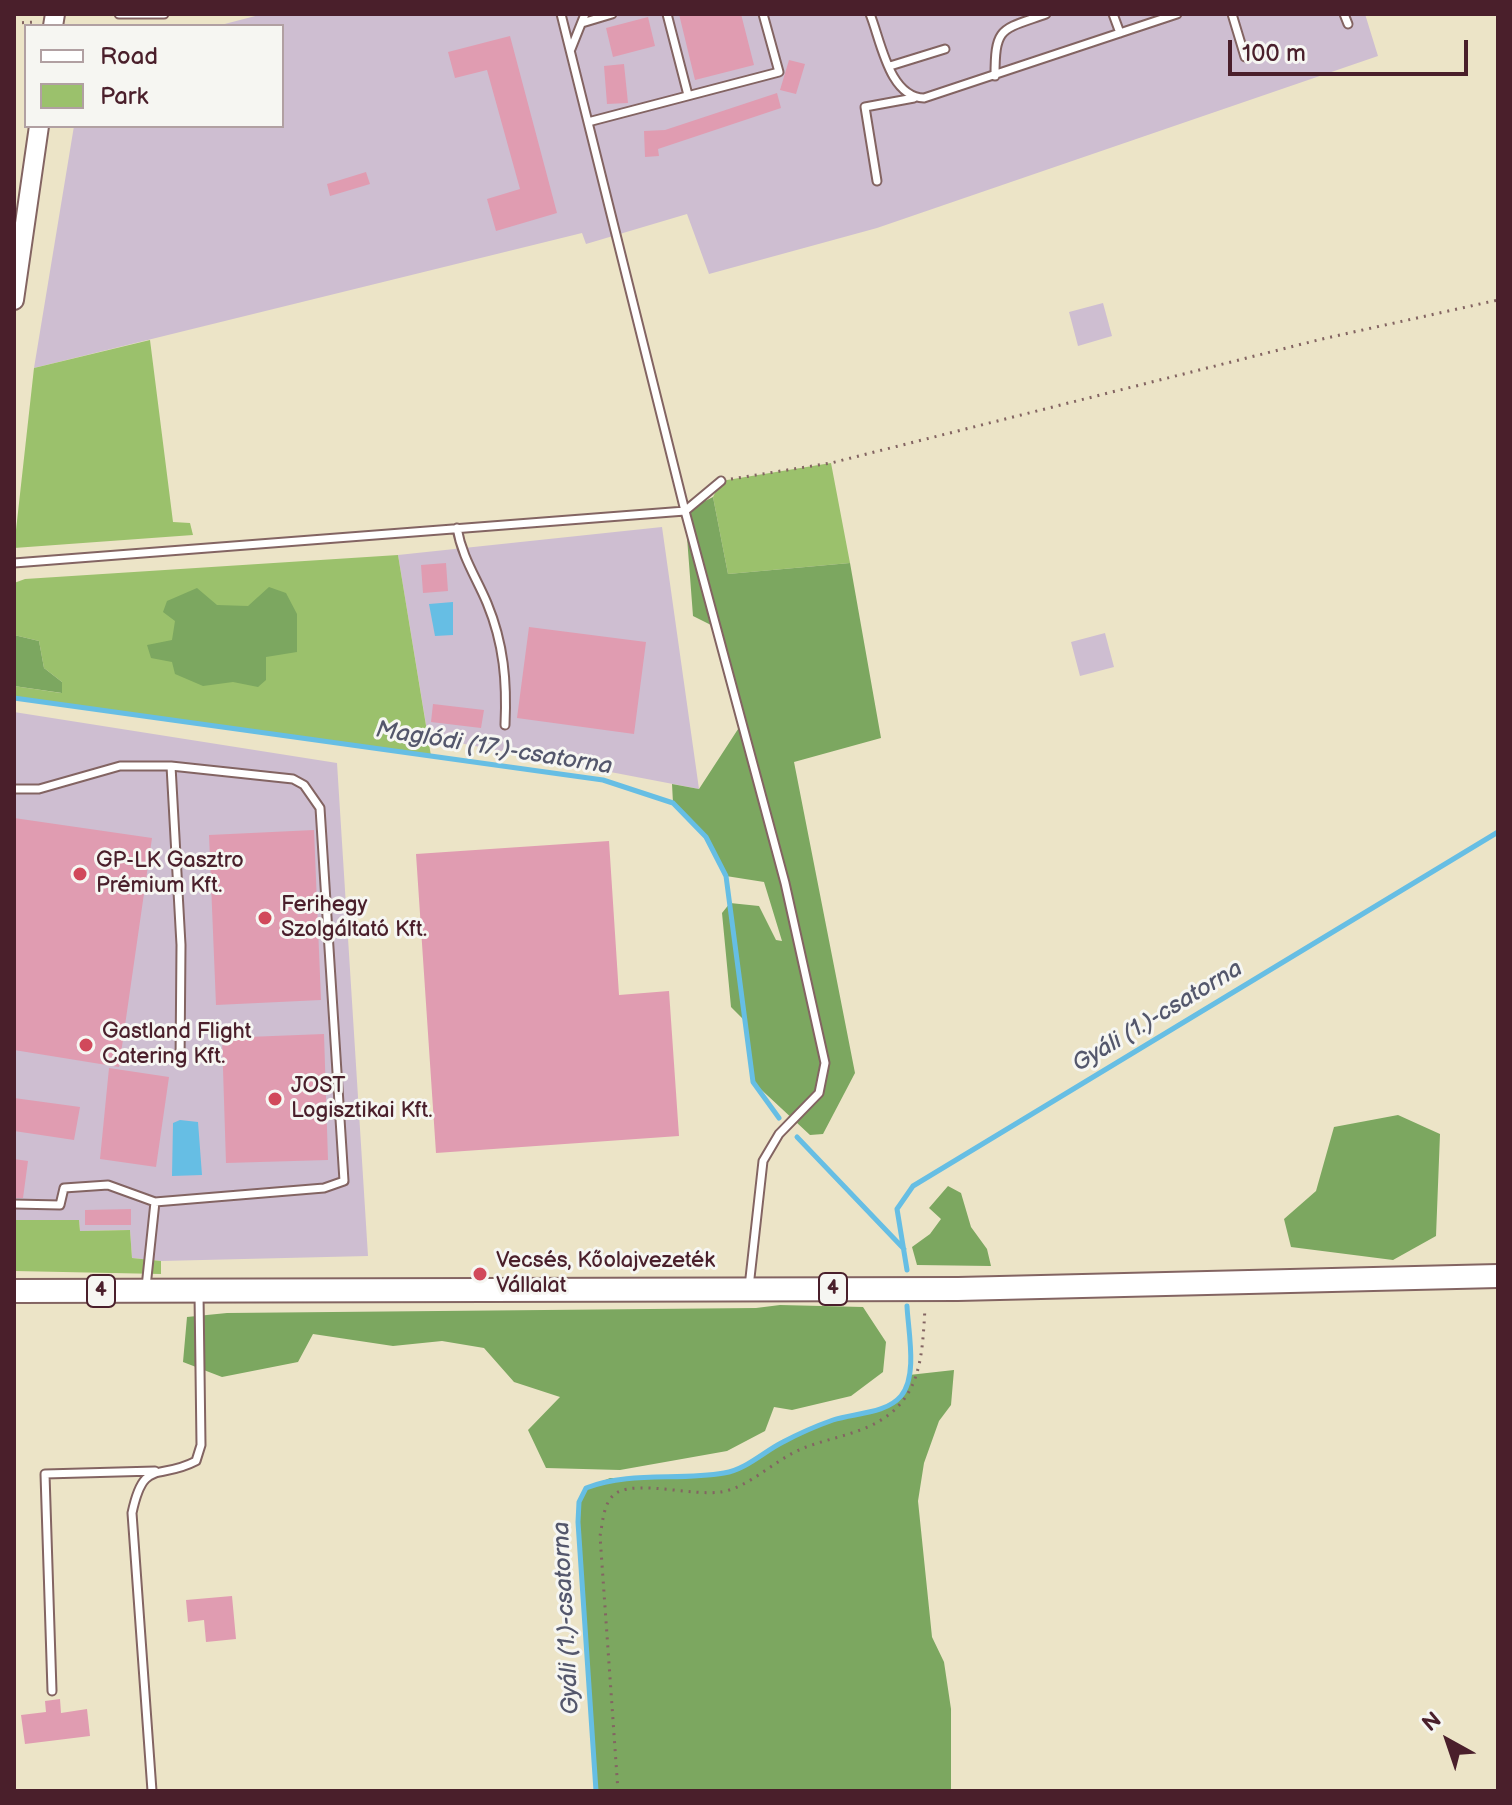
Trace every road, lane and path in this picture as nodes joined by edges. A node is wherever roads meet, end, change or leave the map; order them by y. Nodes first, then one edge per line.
1 (119, 14) edge
2 (164, 14) edge
3 (561, 14) edge
4 (612, 14) edge
5 (667, 14) edge
6 (763, 14) edge
7 (870, 14) edge
8 (1046, 14) edge
9 (1113, 14) edge
10 (1177, 14) edge
11 (1232, 14) edge
12 (1344, 14) edge
13 (584, 18) edge
14 (54, 21) edge
15 (14, 23) edge
16 (1348, 24) dead end
17 (1120, 33) junction
18 (945, 49) dead end
19 (570, 51) junction
20 (1245, 57) dead end
21 (890, 66) junction
22 (995, 76) junction
23 (688, 95) junction
24 (914, 98) junction
25 (588, 122) junction
26 (39, 128) edge
27 (877, 181) dead end
28 (14, 300) edge
29 (1498, 300) edge
30 (721, 481) joint
31 (685, 511) junction
32 (457, 528) junction
33 (14, 563) edge
34 (505, 725) dead end
35 (171, 766) junction
36 (14, 789) edge
37 (180, 1063) dead end
38 (155, 1202) junction
39 (14, 1204) edge
40 (1498, 1276) edge
41 (748, 1289) junction
42 (14, 1291) edge
43 (146, 1292) junction
44 (199, 1292) junction
45 (926, 1301) dead end
46 (155, 1471) junction
47 (52, 1691) dead end
48 (152, 1791) edge
49 (618, 1791) edge

1 - 2 lane
3 - 19 lane
4 - 13 lane
5 - 23 lane
6 - 23 lane
7 - 21 lane
8 - 22 lane
9 - 17 lane
10 - 17 lane
11 - 20 lane
12 - 16 lane
13 - 19 lane
14 - 15 path
17 - 22 lane
18 - 21 lane
19 - 25 lane
21 - 24 lane
22 - 24 lane
23 - 25 lane
24 - 27 lane
25 - 31 lane
26 - 28 main road
29 - 30 path
30 - 31 lane
31 - 32 lane
31 - 41 lane
32 - 33 lane
32 - 34 lane
35 - 36 lane
35 - 37 lane
35 - 38 lane
38 - 39 lane
38 - 43 lane
40 - 41 main road, 4
41 - 44 main road, 4
42 - 43 main road, 4
43 - 44 main road, 4
44 - 46 lane
45 - 49 path
46 - 47 lane
46 - 48 lane

